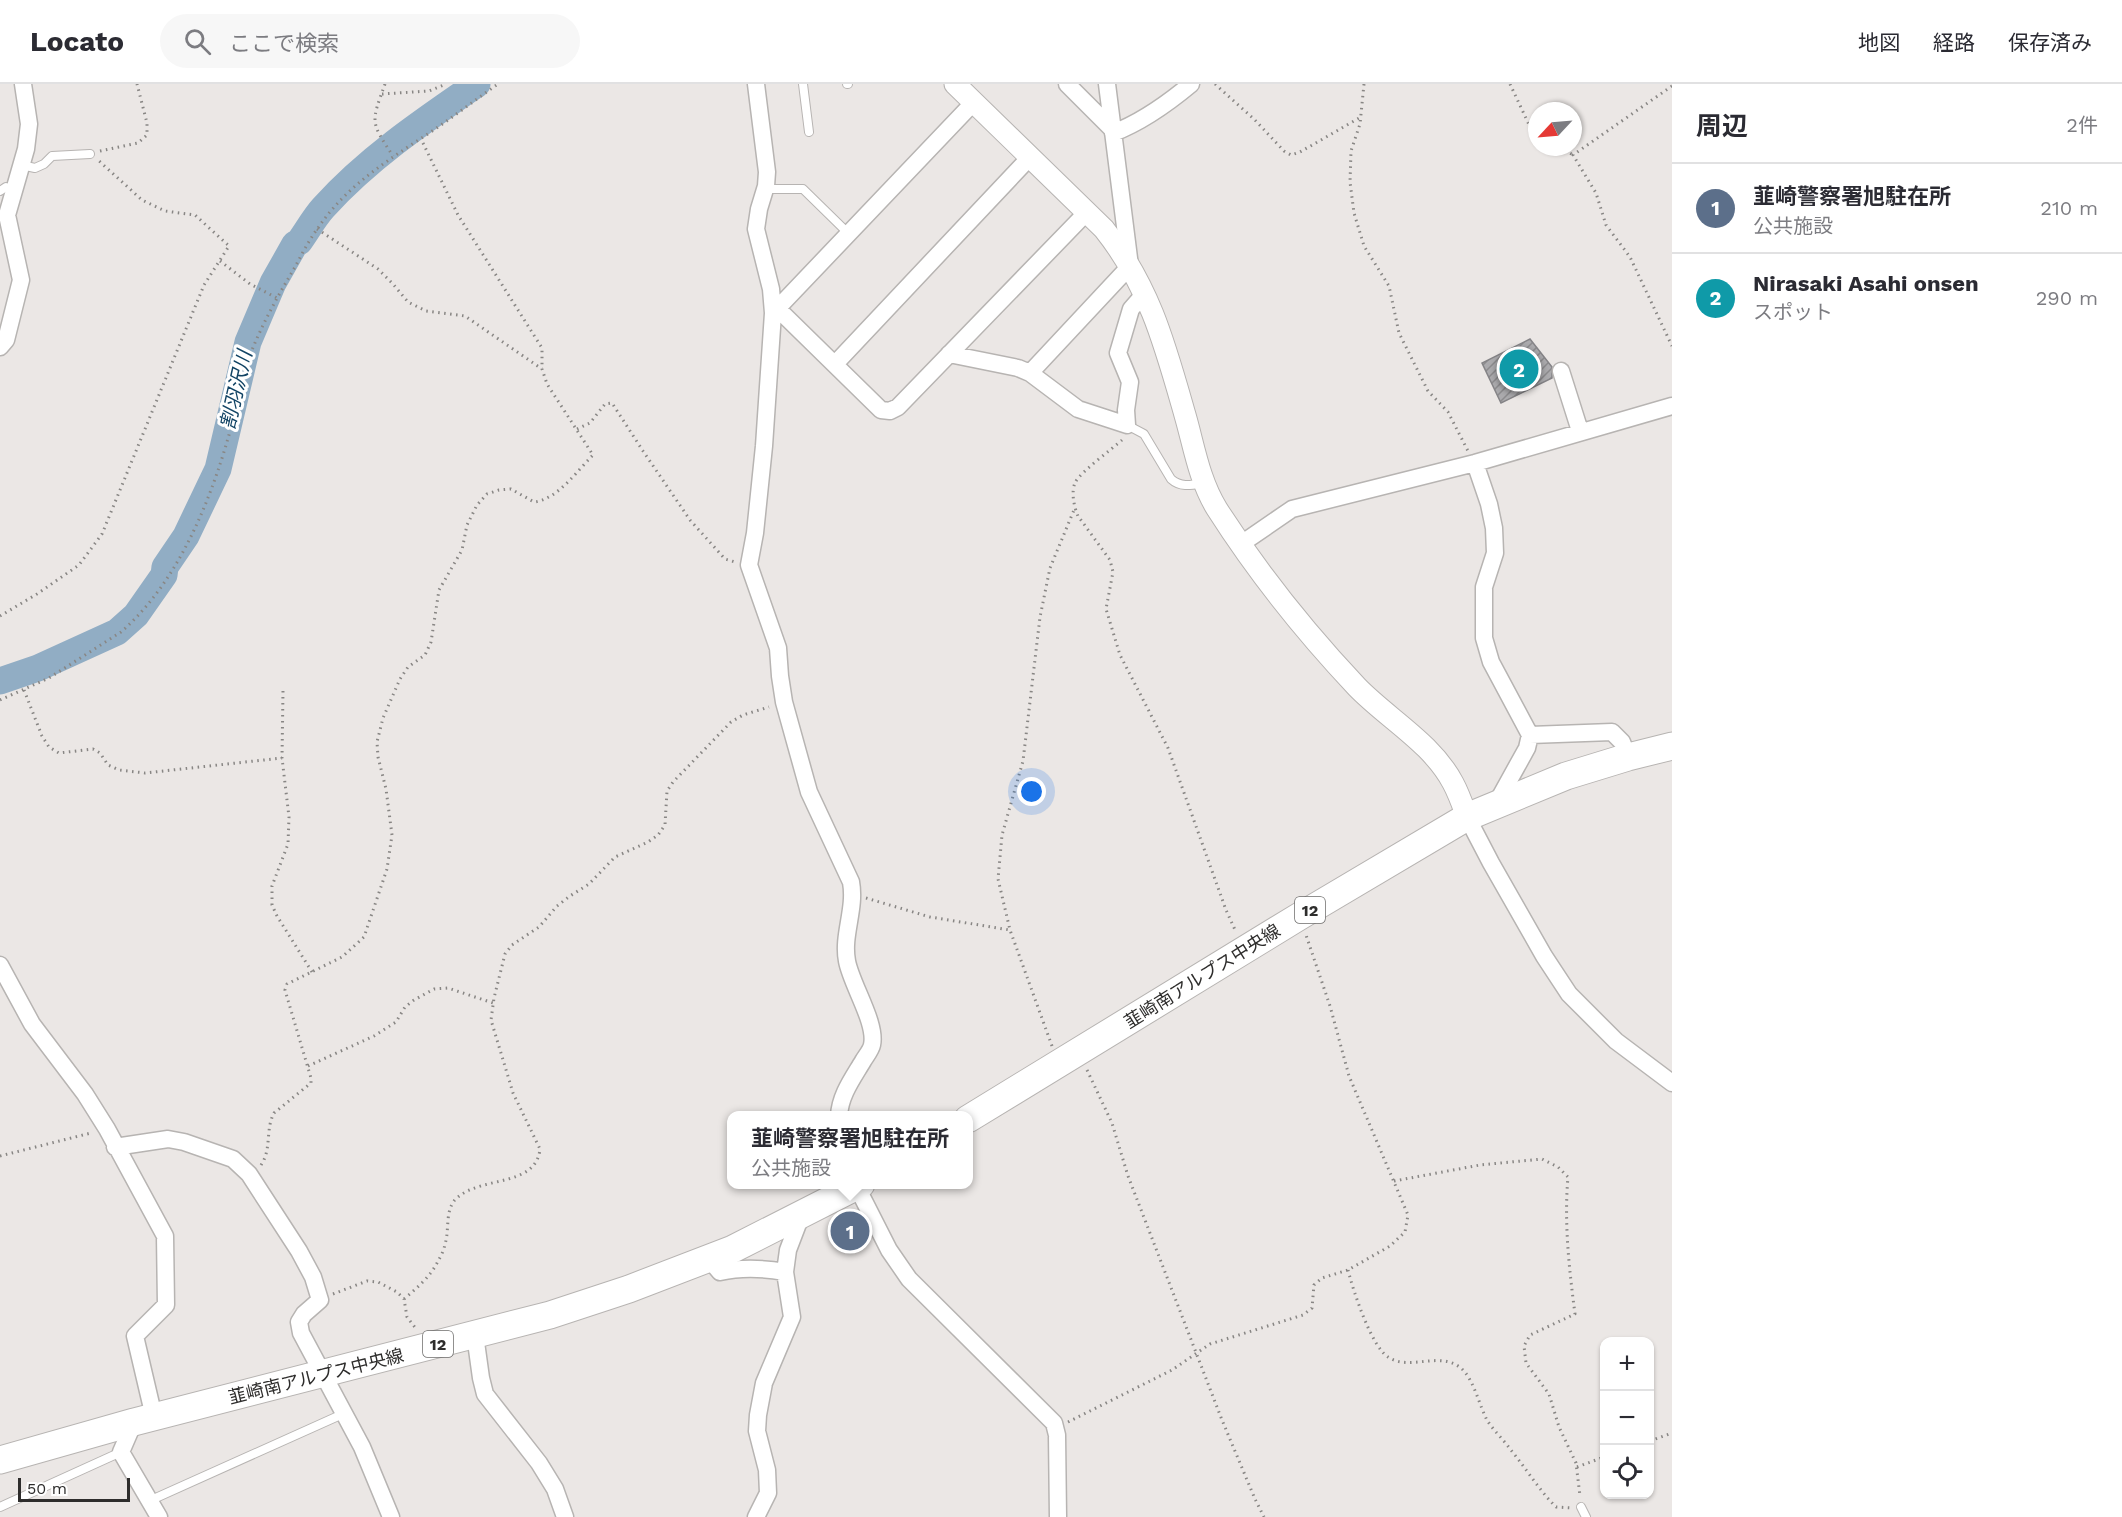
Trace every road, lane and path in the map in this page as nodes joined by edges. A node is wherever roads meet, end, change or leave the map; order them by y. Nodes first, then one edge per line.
1 (23, 84) edge
2 (137, 84) edge
3 (385, 84) edge
4 (446, 84) edge
5 (498, 84) edge
6 (756, 84) edge
7 (803, 84) edge
8 (955, 84) edge
9 (1067, 84) edge
10 (1107, 84) edge
11 (1191, 84) edge
12 (1215, 84) edge
13 (1364, 84) edge
14 (1510, 84) edge
15 (1672, 86) edge
16 (382, 94) junction
17 (974, 102) junction
18 (1361, 117) junction
19 (1528, 122) edge
20 (1112, 131) junction
21 (809, 132) dead end
22 (422, 139) junction
23 (1582, 149) edge
24 (90, 153) junction
25 (393, 156) junction
26 (1031, 156) junction
27 (1574, 156) edge
28 (21, 165) junction
29 (765, 189) junction
30 (7, 191) edge
31 (1087, 212) junction
32 (317, 228) junction
33 (849, 234) junction
34 (220, 261) junction
35 (1130, 266) junction
36 (1145, 293) junction
37 (277, 298) junction
38 (773, 312) junction
39 (1672, 346) edge
40 (0, 347) edge
41 (949, 354) junction
42 (835, 364) junction
43 (542, 369) junction
44 (1560, 371) dead end
45 (1030, 373) junction
46 (1672, 406) edge
47 (1127, 425) junction
48 (577, 429) junction
49 (1580, 431) junction
50 (1475, 463) junction
51 (1204, 483) junction
52 (1075, 508) junction
53 (1241, 544) junction
54 (749, 565) junction
55 (0, 616) edge
56 (24, 690) junction
57 (283, 692) dead end
58 (0, 700) edge
59 (784, 702) junction
60 (1530, 735) junction
61 (1672, 746) edge
62 (1628, 757) junction
63 (282, 758) junction
64 (1496, 804) junction
65 (1467, 816) junction
66 (853, 894) junction
67 (1300, 916) junction
68 (1010, 930) junction
69 (1245, 950) junction
70 (0, 965) edge
71 (312, 972) junction
72 (493, 1003) junction
73 (1068, 1059) junction
74 (308, 1066) junction
75 (1672, 1083) edge
76 (839, 1111) edge
77 (973, 1117) edge
78 (106, 1129) junction
79 (115, 1147) junction
80 (0, 1156) edge
81 (252, 1178) junction
82 (1394, 1181) junction
83 (850, 1189) edge
84 (858, 1189) edge
85 (801, 1216) junction
86 (709, 1259) junction
87 (1348, 1270) junction
88 (785, 1272) junction
89 (404, 1299) junction
90 (320, 1300) junction
91 (475, 1335) junction
92 (430, 1347) junction
93 (1196, 1352) junction
94 (324, 1374) junction
95 (345, 1413) junction
96 (144, 1419) junction
97 (1056, 1428) junction
98 (1672, 1433) edge
99 (1654, 1440) edge
100 (121, 1452) junction
101 (1600, 1459) edge
102 (0, 1460) edge
103 (1577, 1467) junction
104 (150, 1501) junction
105 (0, 1507) edge
106 (1581, 1508) junction
107 (159, 1517) edge
108 (391, 1517) edge
109 (565, 1517) edge
110 (756, 1517) edge
111 (1058, 1517) edge
112 (1264, 1517) edge
113 (1586, 1517) edge

1 - 28 street
2 - 24 path
3 - 16 path
4 - 16 path
5 - 22 path
6 - 29 street
7 - 21 lane
8 - 17 street
9 - 20 street
10 - 20 street
11 - 20 street
12 - 18 path
13 - 18 path
14 - 19 path
15 - 23 path
16 - 25 path
17 - 26 street
17 - 33 street
18 - 50 path
20 - 35 street
22 - 25 path
22 - 43 path
24 - 28 lane
24 - 34 path
25 - 32 path
26 - 31 street
26 - 42 street
27 - 39 path
28 - 30 street
29 - 33 lane
29 - 38 street
30 - 40 street
31 - 35 street
31 - 41 street
32 - 37 path
32 - 43 path
33 - 38 street
34 - 37 path
34 - 55 path
35 - 36 street
35 - 45 street
36 - 47 street
36 - 51 street
37 - 56 path
38 - 42 street
38 - 54 street
41 - 42 street
41 - 45 street
43 - 48 path
44 - 49 street
45 - 47 street
46 - 49 street
47 - 51 lane
47 - 52 path
48 - 54 path
48 - 71 path
49 - 50 street
50 - 53 street
50 - 60 street
51 - 53 street
52 - 68 path
52 - 69 path
53 - 65 street
54 - 59 street
56 - 58 path
56 - 63 path
57 - 63 path
59 - 66 street
59 - 72 path
60 - 62 street
60 - 64 street
61 - 62 main road, 韮崎南アルプス中央線 / 12
62 - 64 main road, 韮崎南アルプス中央線 / 12
63 - 71 path
64 - 65 main road, 韮崎南アルプス中央線 / 12
65 - 67 main road, 韮崎南アルプス中央線 / 12
65 - 75 street
66 - 68 path
66 - 76 street
67 - 69 main road, 韮崎南アルプス中央線 / 12
67 - 82 path
68 - 73 path
69 - 73 main road, 韮崎南アルプス中央線 / 12
70 - 78 street
71 - 74 path
72 - 74 path
72 - 89 path
73 - 77 main road, 韮崎南アルプス中央線 / 12
73 - 93 path
74 - 81 path
78 - 79 street
78 - 80 path
79 - 81 street
79 - 96 street
81 - 90 street
82 - 87 path
82 - 103 path
83 - 85 main road, 韮崎南アルプス中央線 / 12
84 - 97 street
85 - 86 main road, 韮崎南アルプス中央線 / 12
85 - 88 street
86 - 88 street
86 - 91 main road, 韮崎南アルプス中央線 / 12
87 - 93 path
87 - 106 path
88 - 110 street
89 - 90 path
89 - 92 path
90 - 94 street
91 - 92 main road, 韮崎南アルプス中央線 / 12
91 - 109 street
92 - 94 main road, 韮崎南アルプス中央線 / 12
93 - 97 path
93 - 112 path
94 - 95 street
94 - 96 main road, 韮崎南アルプス中央線 / 12
95 - 104 lane
95 - 108 street
96 - 100 street
96 - 102 main road, 韮崎南アルプス中央線 / 12
97 - 111 street
98 - 99 path
100 - 104 street
100 - 105 lane
101 - 103 path
103 - 106 path
104 - 107 street
106 - 113 lane

